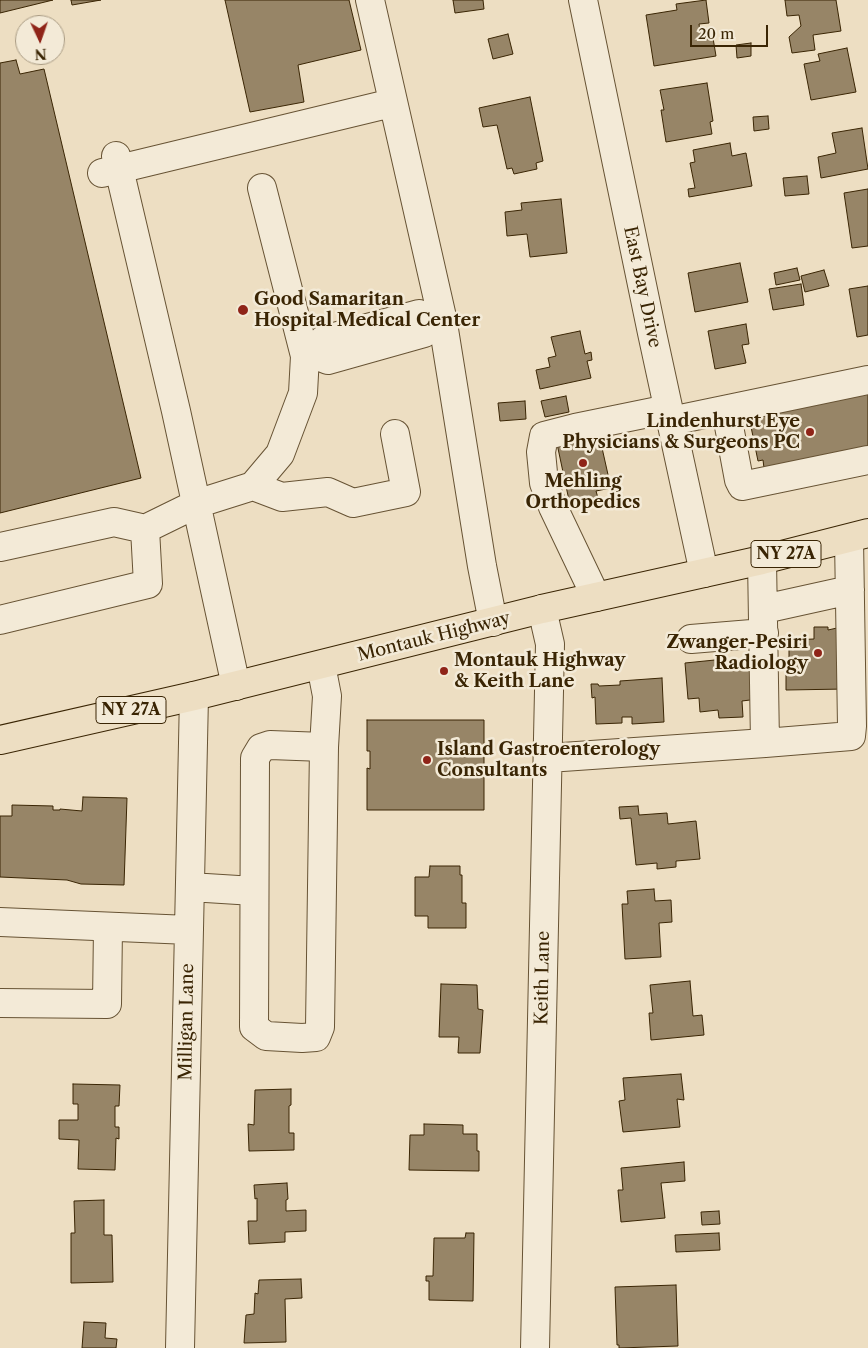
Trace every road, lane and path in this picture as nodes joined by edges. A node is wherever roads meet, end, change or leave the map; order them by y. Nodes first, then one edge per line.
1 (370, 0) edge
2 (583, 0) edge
3 (392, 103) junction
4 (262, 188) dead end
5 (437, 319) junction
6 (309, 355) junction
7 (868, 380) edge
8 (726, 410) junction
9 (669, 415) junction
10 (395, 434) dead end
11 (868, 460) edge
12 (253, 486) junction
13 (196, 504) junction
14 (145, 529) junction
15 (859, 536) edge
16 (0, 547) edge
17 (762, 560) junction
18 (704, 573) junction
19 (850, 590) junction
20 (596, 598) junction
21 (542, 609) junction
22 (0, 620) edge
23 (764, 621) junction
24 (493, 622) junction
25 (691, 639) dead end
26 (322, 665) junction
27 (236, 686) junction
28 (194, 696) junction
29 (0, 740) edge
30 (766, 743) junction
31 (324, 747) junction
32 (548, 758) junction
33 (190, 888) junction
34 (254, 891) junction
35 (0, 922) edge
36 (108, 927) junction
37 (189, 930) junction
38 (0, 1003) edge
39 (180, 1348) edge
40 (535, 1348) edge

1 - 3 street
2 - 9 street, East Bay Drive
3 - 5 street
3 - 13 street
4 - 6 street
5 - 6 street
5 - 24 street
6 - 12 street
7 - 8 street
8 - 9 street
8 - 11 street
9 - 18 street, East Bay Drive
9 - 20 street
10 - 12 street
12 - 13 street
13 - 14 street
13 - 27 street
14 - 16 street
14 - 22 street
15 - 17 main road, Montauk Highway / NY 27A
15 - 19 street
17 - 18 main road, Montauk Highway / NY 27A
17 - 23 street
18 - 20 main road, Montauk Highway / NY 27A
19 - 23 street
19 - 30 street
20 - 21 main road, Montauk Highway / NY 27A
21 - 24 main road, Montauk Highway / NY 27A
21 - 32 street, Keith Lane
23 - 25 street
23 - 30 street
24 - 26 main road, Montauk Highway / NY 27A
26 - 27 main road, Montauk Highway / NY 27A
26 - 31 street
27 - 28 main road, Montauk Highway / NY 27A
28 - 29 main road, Montauk Highway / NY 27A
28 - 33 street, Milligan Lane
30 - 32 street
31 - 34 street
31 - 34 street
32 - 40 street, Keith Lane
33 - 34 street
33 - 37 street, Milligan Lane
35 - 36 street
36 - 37 street
36 - 38 street
37 - 39 street, Milligan Lane

